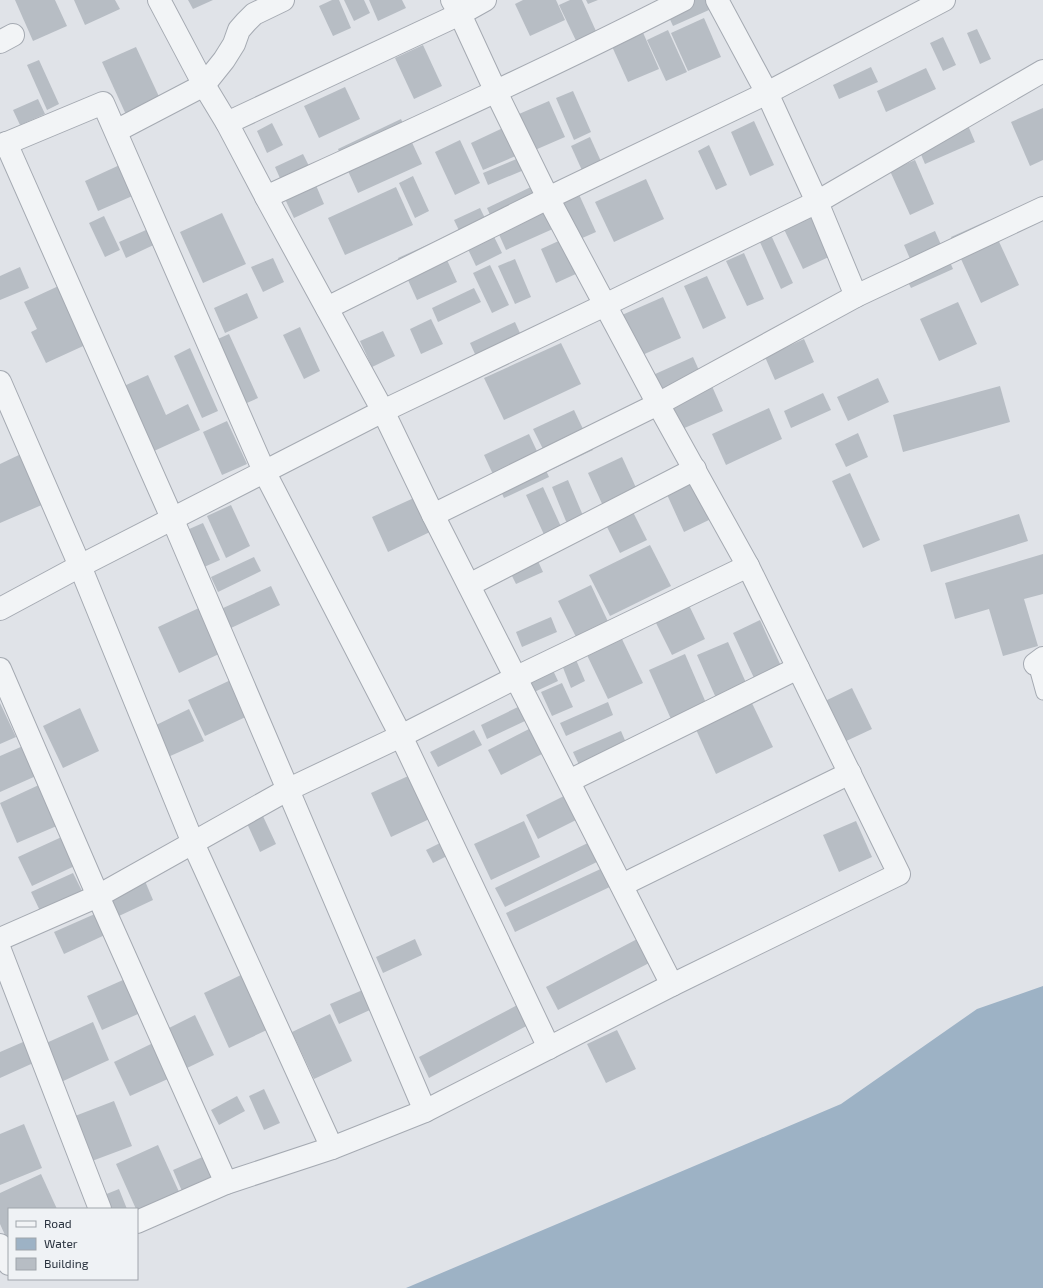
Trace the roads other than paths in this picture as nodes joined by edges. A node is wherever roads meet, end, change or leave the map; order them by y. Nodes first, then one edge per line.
1 (159, 0) edge
2 (283, 0) edge
3 (485, 0) edge
4 (683, 0) edge
5 (717, 0) edge
6 (944, 0) edge
7 (456, 7) edge
8 (1043, 71) edge
9 (204, 85) junction
10 (496, 92) junction
11 (767, 93) junction
12 (227, 123) junction
13 (116, 131) junction
14 (3, 144) edge
15 (266, 197) junction
16 (548, 198) junction
17 (817, 202) junction
18 (1043, 208) edge
19 (856, 296) junction
20 (605, 305) junction
21 (327, 308) junction
22 (0, 382) edge
23 (658, 404) junction
24 (383, 411) junction
25 (695, 469) junction
26 (264, 471) junction
27 (433, 515) junction
28 (172, 518) junction
29 (80, 566) junction
30 (748, 566) junction
31 (470, 585) junction
32 (0, 609) edge
33 (1039, 661) edge
34 (0, 668) edge
35 (798, 668) junction
36 (517, 677) junction
37 (1043, 693) edge
38 (401, 736) junction
39 (850, 773) junction
40 (569, 781) junction
41 (287, 790) junction
42 (193, 843) junction
43 (622, 885) junction
44 (98, 896) junction
45 (0, 939) edge
46 (0, 950) edge
47 (672, 985) junction
48 (549, 1048) junction
49 (425, 1110) junction
50 (332, 1148) junction
51 (226, 1183) junction
52 (100, 1208) edge
53 (138, 1222) edge
54 (0, 1245) edge
55 (8, 1262) edge

1 - 9 street
2 - 9 street
3 - 7 street
4 - 10 street
5 - 11 street
6 - 11 street
7 - 10 street
7 - 12 street
8 - 17 street
9 - 12 street
9 - 13 street
10 - 15 street
10 - 16 street
11 - 16 street
11 - 17 street
12 - 15 street
13 - 14 street
13 - 26 street
14 - 28 street
15 - 21 street
16 - 20 street
16 - 21 street
17 - 19 street
17 - 20 street
18 - 19 street
19 - 23 street
20 - 23 street
20 - 24 street
21 - 24 street
22 - 29 street
23 - 25 street
23 - 27 street
24 - 26 street
24 - 27 street
25 - 30 street
25 - 31 street
26 - 28 street
26 - 38 street
27 - 31 street
28 - 29 street
28 - 41 street
29 - 32 street
29 - 42 street
30 - 35 street
30 - 36 street
31 - 36 street
33 - 37 lane
34 - 44 street
35 - 39 street
35 - 40 street
36 - 38 street
36 - 40 street
38 - 41 street
38 - 48 street
39 - 43 street
39 - 47 street
40 - 43 street
41 - 42 street
41 - 49 street
42 - 44 street
42 - 50 street
43 - 47 street
44 - 45 street
44 - 51 street
46 - 52 street
47 - 48 street
48 - 49 street
49 - 50 street
50 - 51 street
51 - 53 street
54 - 55 street

